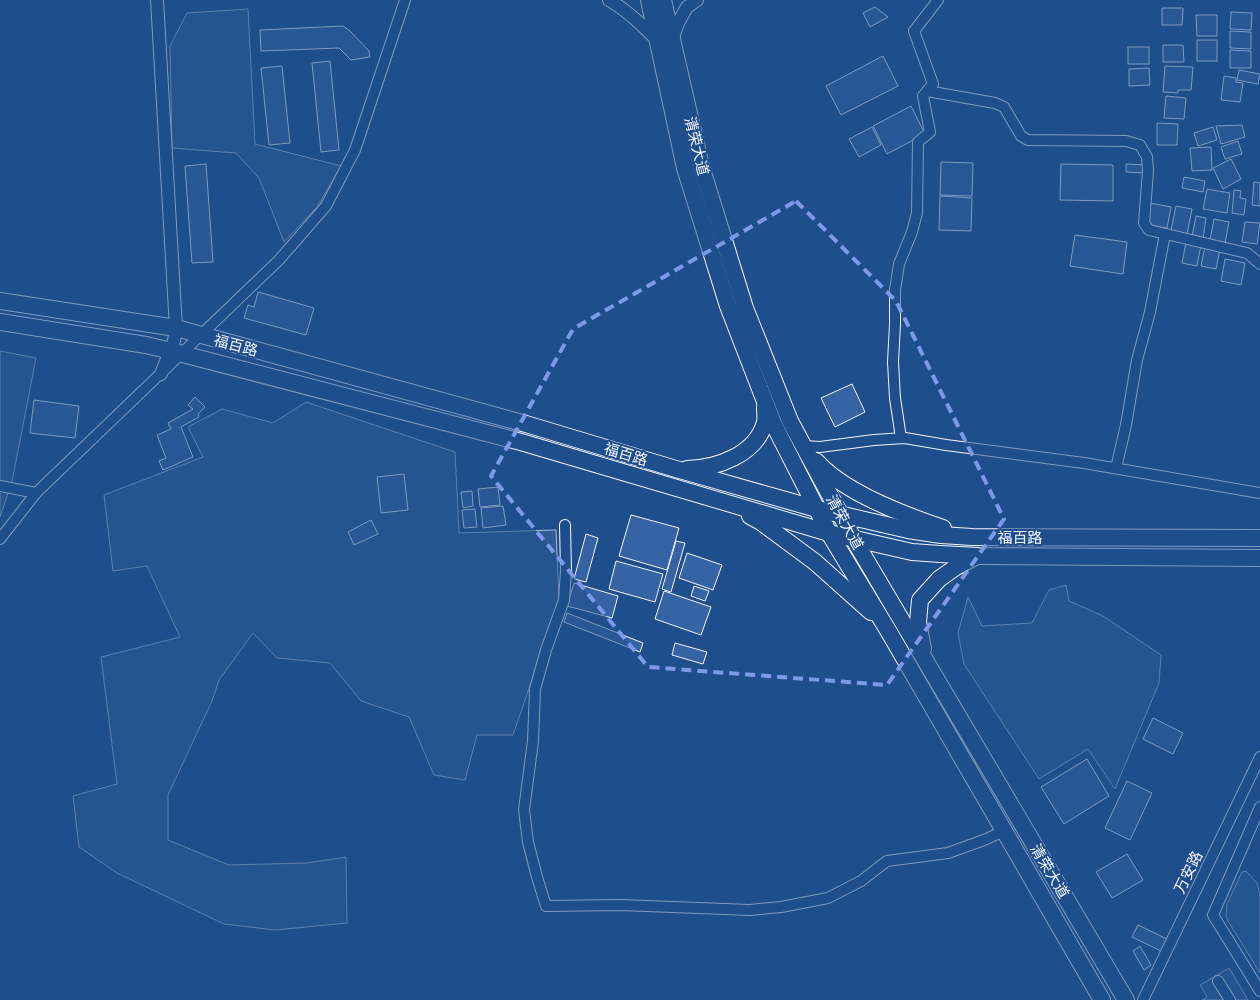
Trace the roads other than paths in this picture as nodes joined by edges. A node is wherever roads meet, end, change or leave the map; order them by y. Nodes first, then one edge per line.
1 (157, 0) edge
2 (406, 0) edge
3 (609, 0) edge
4 (649, 0) edge
5 (663, 0) edge
6 (697, 0) edge
7 (938, 0) edge
8 (665, 41) junction
9 (927, 91) junction
10 (1165, 234) junction
11 (1260, 264) edge
12 (0, 301) edge
13 (0, 322) edge
14 (176, 328) junction
15 (201, 335) junction
16 (176, 352) junction
17 (161, 374) joint
18 (764, 400) junction
19 (901, 438) junction
20 (803, 447) junction
21 (1116, 468) junction
22 (676, 469) junction
23 (0, 486) edge
24 (1260, 492) edge
25 (36, 493) junction
26 (726, 503) junction
27 (818, 509) junction
28 (841, 516) junction
29 (565, 525) dead end
30 (829, 533) junction
31 (972, 537) junction
32 (854, 538) junction
33 (1260, 538) edge
34 (0, 539) edge
35 (978, 556) junction
36 (1260, 558) edge
37 (889, 632) junction
38 (924, 659) junction
39 (1260, 757) edge
40 (1260, 807) edge
41 (1004, 831) junction
42 (1218, 980) dead end
43 (1260, 991) edge
44 (1102, 1000) edge
45 (1126, 1000) edge
46 (1143, 1000) edge
47 (1230, 1000) edge

1 - 14 street
2 - 15 street
3 - 8 street
4 - 8 main road, 清荣大道
5 - 8 main road, 清荣大道
6 - 8 street
7 - 9 street
8 - 18 main road, 清荣大道
8 - 20 main road, 清荣大道
9 - 10 street
9 - 19 street
10 - 11 street
10 - 21 street
12 - 14 main road, 福百路
13 - 16 main road, 福百路
14 - 15 main road, 福百路
14 - 16 street
15 - 16 street
15 - 22 main road, 福百路
16 - 17 street
16 - 26 main road, 福百路
17 - 25 street
18 - 22 main road
18 - 27 main road, 清荣大道
19 - 20 street
19 - 21 street
20 - 28 main road, 清荣大道
20 - 31 main road
21 - 24 street
22 - 27 main road, 福百路
23 - 25 street
25 - 34 street
26 - 30 main road, 福百路
26 - 37 main road
27 - 28 main road, 福百路
27 - 30 main road, 清荣大道
28 - 31 main road, 福百路
28 - 32 main road, 清荣大道
29 - 41 street
30 - 32 main road, 福百路
30 - 37 main road, 清荣大道
31 - 33 main road, 福百路
32 - 35 main road, 福百路
32 - 38 main road, 清荣大道
35 - 36 main road, 福百路
35 - 38 main road
37 - 41 main road, 清荣大道
38 - 45 main road, 清荣大道
39 - 46 street, 万安路
40 - 43 street
41 - 44 main road, 清荣大道
42 - 47 street

